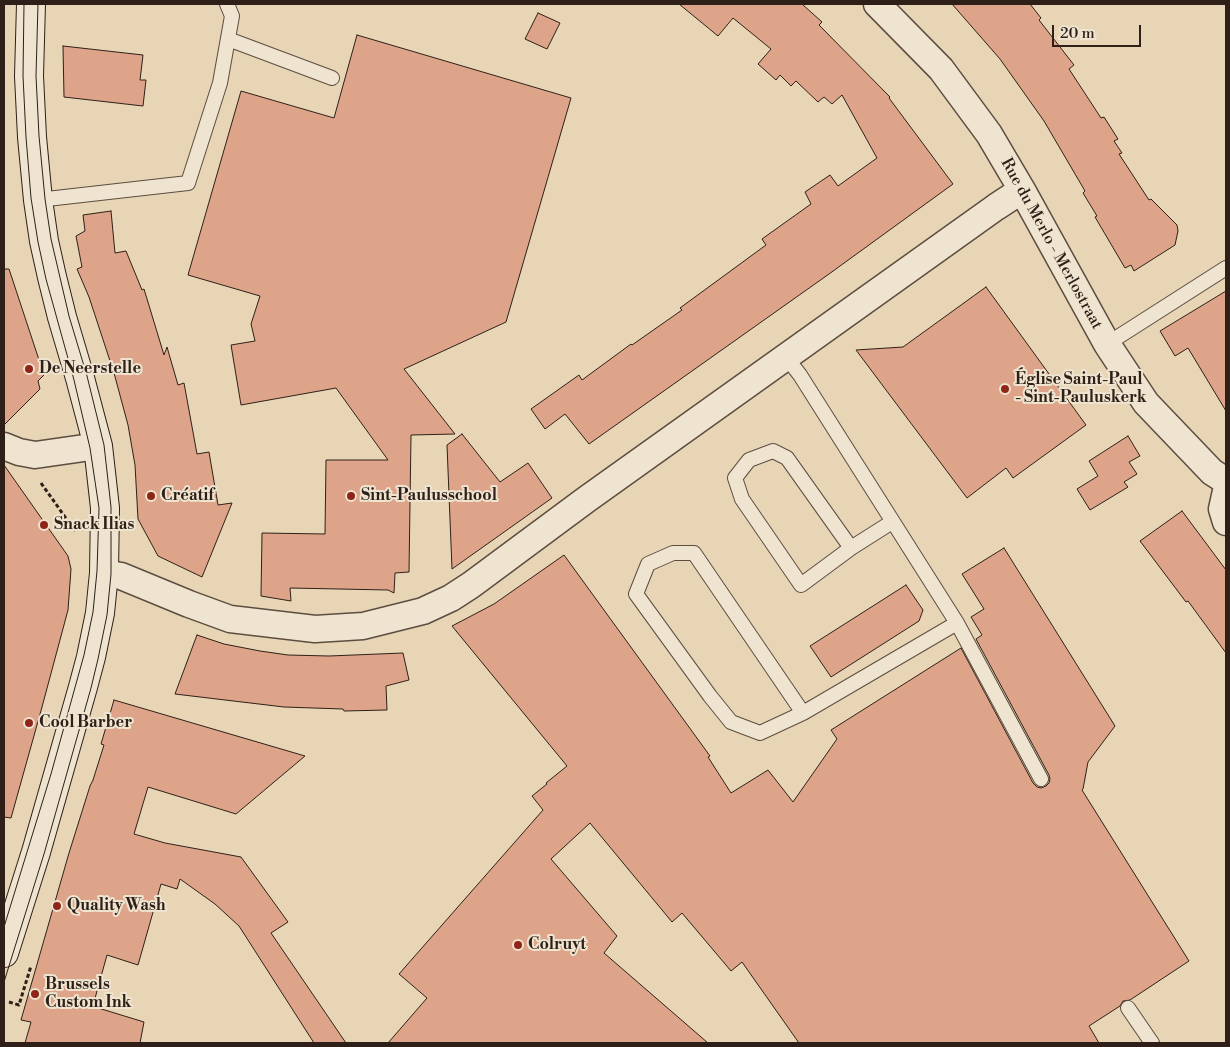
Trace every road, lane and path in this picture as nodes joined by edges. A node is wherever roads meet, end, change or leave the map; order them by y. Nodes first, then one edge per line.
1 (31, 4) edge
2 (227, 4) edge
3 (878, 4) edge
4 (228, 39) junction
5 (332, 78) dead end
6 (1022, 190) junction
7 (38, 200) junction
8 (1226, 268) edge
9 (1107, 344) junction
10 (786, 356) junction
11 (98, 446) junction
12 (11, 449) edge
13 (1226, 481) edge
14 (1226, 491) edge
15 (892, 522) junction
16 (1226, 522) edge
17 (79, 537) dead end
18 (851, 548) junction
19 (104, 573) junction
20 (957, 623) junction
21 (803, 713) junction
22 (1041, 780) dead end
23 (4, 953) edge
24 (1128, 1008) dead end
25 (1152, 1043) edge

1 - 7 street
2 - 4 lane
3 - 6 street, Rue du Merlo - Merlostraat
4 - 5 lane
4 - 7 lane
6 - 9 street, Rue du Merlo - Merlostraat
6 - 10 street
7 - 11 street
8 - 9 lane
9 - 13 street, Rue du Merlo - Merlostraat
10 - 15 lane
10 - 19 street
11 - 12 street
11 - 19 street
12 - 17 path
14 - 16 street
15 - 18 lane
15 - 20 lane
18 - 18 lane
19 - 23 street
20 - 21 lane
20 - 22 lane
21 - 21 lane
24 - 25 lane

